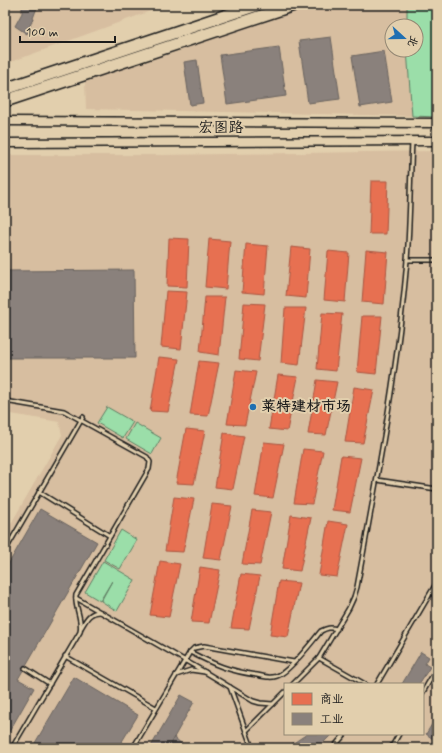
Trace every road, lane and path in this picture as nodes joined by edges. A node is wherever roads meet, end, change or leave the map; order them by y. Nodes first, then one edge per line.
1 (257, 5) edge
2 (294, 5) edge
3 (5, 89) edge
4 (5, 102) edge
5 (5, 121) edge
6 (437, 123) edge
7 (412, 141) junction
8 (437, 141) edge
9 (5, 143) edge
10 (407, 260) junction
11 (437, 260) edge
12 (5, 401) edge
13 (82, 419) junction
14 (377, 480) junction
15 (437, 489) edge
16 (39, 492) junction
17 (110, 536) junction
18 (5, 551) edge
19 (437, 582) edge
20 (76, 598) junction
21 (100, 612) junction
22 (337, 629) junction
23 (80, 632) junction
24 (190, 652) junction
25 (66, 656) junction
26 (319, 658) junction
27 (184, 661) junction
28 (294, 662) junction
29 (25, 668) dead end
30 (437, 668) edge
31 (205, 672) junction
32 (175, 676) junction
33 (294, 683) edge
34 (363, 683) edge
35 (378, 683) edge
36 (50, 684) junction
37 (230, 687) junction
38 (424, 690) edge
39 (284, 693) edge
40 (272, 704) junction
41 (156, 708) junction
42 (246, 731) junction
43 (345, 735) edge
44 (398, 735) edge
45 (12, 748) edge
46 (134, 748) edge
47 (252, 748) edge
48 (333, 748) edge
49 (391, 748) edge

1 - 3 highway
2 - 4 highway
5 - 6 main road, 宏图路
7 - 8 main road, 宏图路
7 - 9 main road, 宏图路
7 - 10 lane
10 - 11 lane
10 - 14 lane
12 - 13 lane
13 - 16 lane
13 - 17 lane
14 - 15 lane
14 - 22 lane
16 - 17 lane
16 - 18 lane
17 - 20 lane
19 - 35 lane
20 - 21 lane
20 - 23 lane
21 - 23 lane
21 - 27 lane
22 - 26 lane
22 - 28 lane
23 - 25 lane
24 - 27 lane
24 - 28 lane
24 - 28 lane
25 - 36 lane
25 - 41 lane
26 - 33 lane
26 - 34 lane
27 - 31 lane
27 - 32 lane
29 - 36 lane
30 - 38 lane
31 - 32 lane
31 - 37 lane
32 - 41 lane
36 - 45 lane
37 - 40 lane
37 - 42 lane
39 - 40 lane
40 - 42 lane
41 - 46 lane
42 - 47 lane
43 - 48 lane
44 - 49 lane

